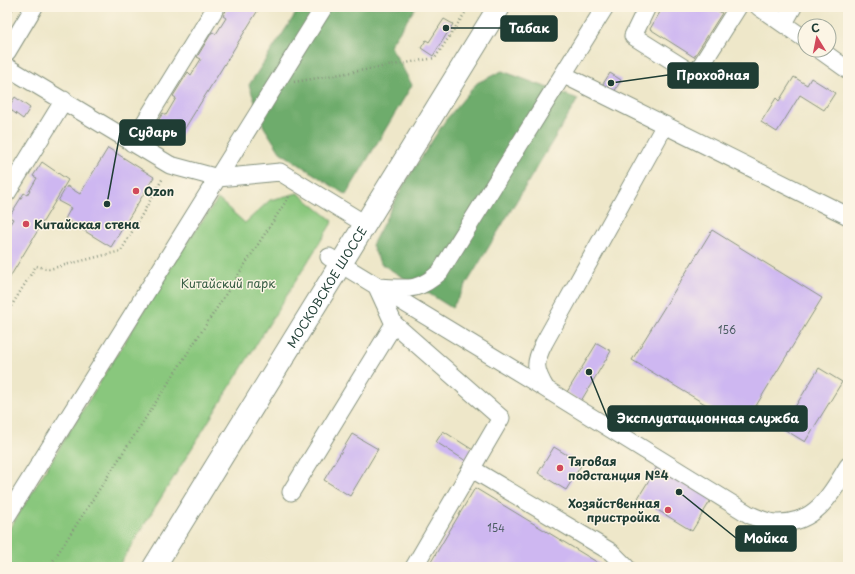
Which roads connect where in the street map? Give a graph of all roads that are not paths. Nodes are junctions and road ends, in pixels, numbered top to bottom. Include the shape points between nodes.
1 (34, 7) edge
2 (216, 7) edge
3 (324, 7) edge
4 (482, 7) edge
5 (499, 7) edge
6 (605, 7) edge
7 (647, 7) edge
8 (738, 7) edge
9 (759, 7) edge
10 (793, 7) edge
11 (784, 23) junction
12 (797, 33) edge
13 (7, 52) edge
14 (831, 58) edge
15 (7, 67) edge
16 (848, 70) edge
17 (564, 75) junction
18 (64, 100) junction
19 (665, 125) junction
20 (132, 143) junction
21 (218, 178) junction
22 (7, 193) edge
23 (848, 216) edge
24 (359, 220) junction
25 (335, 261) junction
26 (377, 287) junction
27 (394, 324) junction
28 (546, 389) junction
29 (848, 466) edge
30 (472, 469) junction
31 (291, 492) dead end
32 (7, 516) edge
33 (138, 567) edge
34 (154, 567) edge
35 (414, 567) edge
36 (626, 567) edge

1 - 13 street
2 - 20 street
3 - 21 street
4 - 24 main road, МОСКОВСКОЕ ШОССЕ
5 - 24 main road, МОСКОВСКОЕ ШОССЕ
6 - 17 street
7 - 8 street via 633,36 695,75
9 - 11 street
10 - 11 street
11 - 12 street
14 - 16 street
15 - 18 street
17 - 19 street
17 - 26 street via 440,272 428,283 413,289
18 - 20 street
18 - 22 street
19 - 23 street
19 - 28 street via 536,359 537,374
20 - 21 street via 170,165
21 - 24 street via 280,172
21 - 32 street
24 - 25 main road, МОСКОВСКОЕ ШОССЕ
25 - 26 street
25 - 33 main road, МОСКОВСКОЕ ШОССЕ
25 - 34 main road, МОСКОВСКОЕ ШОССЕ
26 - 27 street
26 - 28 street
27 - 30 street via 501,418
27 - 31 street
28 - 29 street via 750,515 776,523 793,522 812,514 829,498
30 - 35 street
30 - 36 street via 611,552

